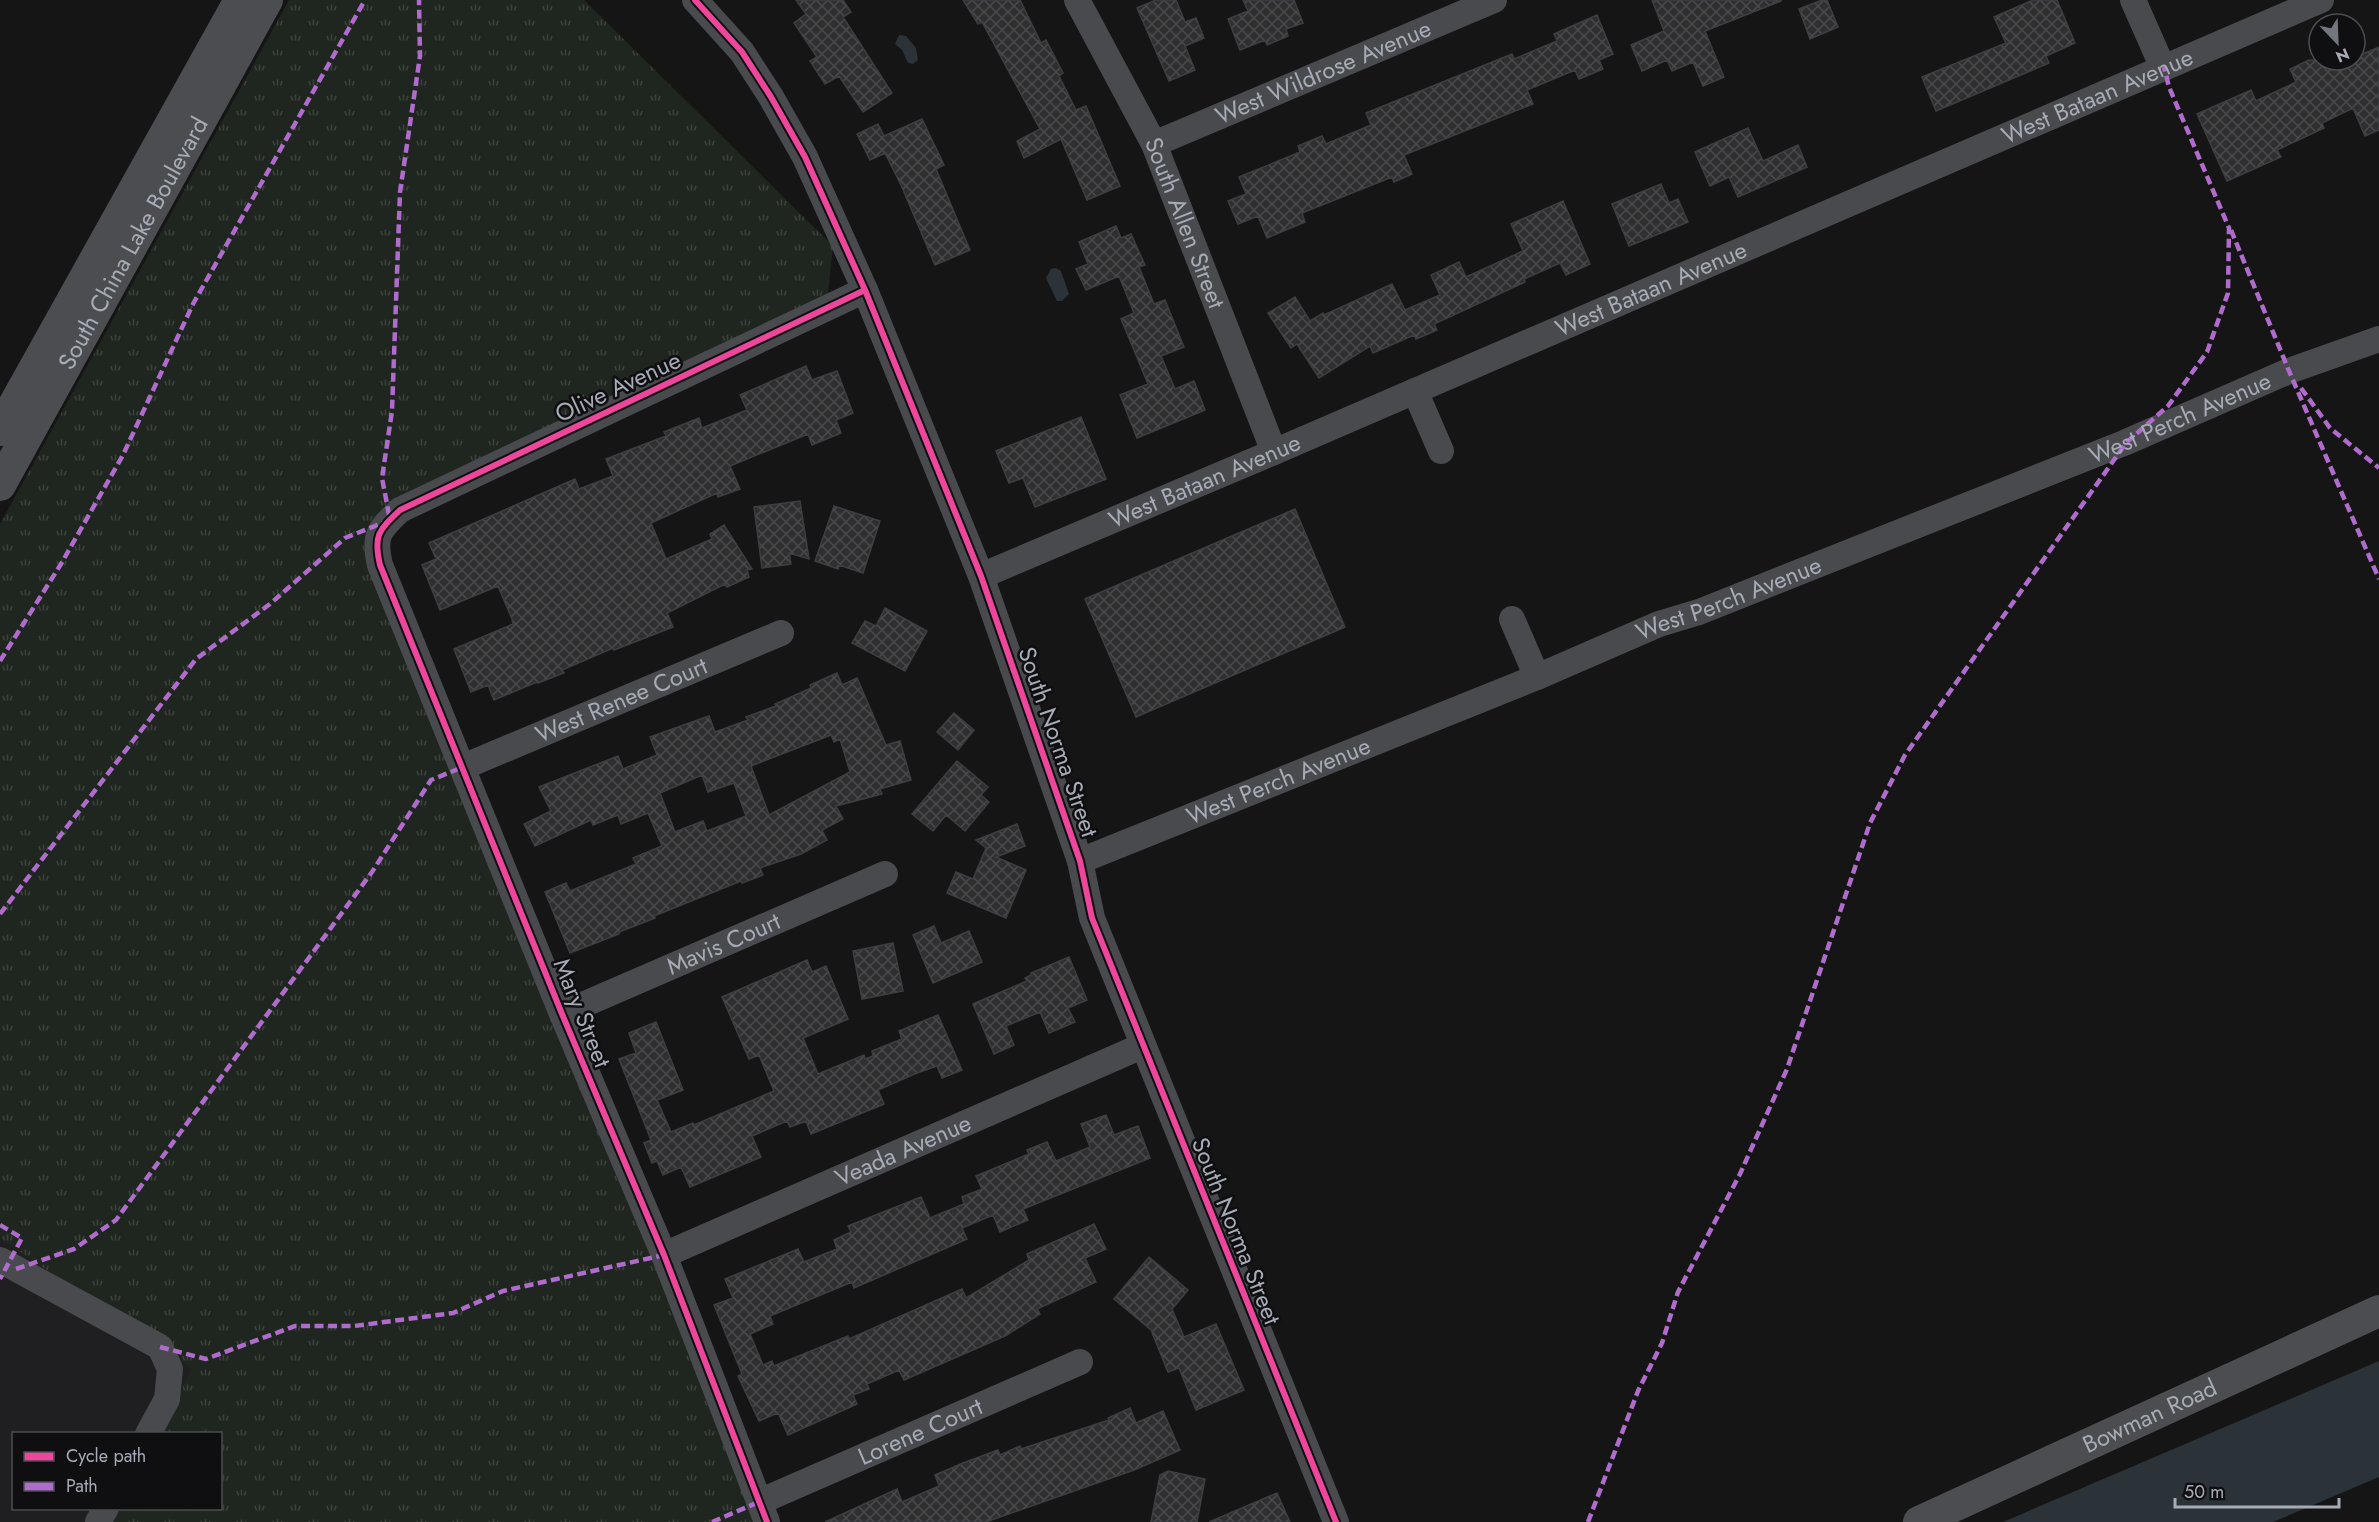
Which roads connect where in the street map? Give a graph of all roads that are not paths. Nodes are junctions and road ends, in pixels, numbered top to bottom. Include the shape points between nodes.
1 (240, 0) edge
2 (267, 0) edge
3 (695, 0) edge
4 (1077, 0) edge
5 (1494, 0) edge
6 (2133, 0) edge
7 (2321, 0) edge
8 (2163, 68) junction
9 (1154, 144) junction
10 (865, 290) junction
11 (2379, 339) edge
12 (1415, 391) junction
13 (0, 430) edge
14 (1441, 451) dead end
15 (1274, 452) junction
16 (0, 485) edge
17 (390, 520) joint
18 (981, 576) junction
19 (1512, 619) dead end
20 (781, 633) dead end
21 (1537, 677) junction
22 (463, 767) junction
23 (1080, 861) junction
24 (885, 874) dead end
25 (562, 1014) junction
26 (1142, 1046) junction
27 (664, 1256) junction
28 (0, 1260) edge
29 (2379, 1311) edge
30 (1080, 1362) dead end
31 (149, 1432) edge
32 (763, 1512) edge
33 (1336, 1522) edge
34 (1919, 1522) edge

1 - 13 main road, South China Lake Boulevard
2 - 16 main road, South China Lake Boulevard
3 - 10 street, South Norma Street via 742,52 771,97 805,158
4 - 9 street, South Allen Street
5 - 9 street, West Wildrose Avenue
6 - 8 street
7 - 8 street, West Bataan Avenue
8 - 12 street, West Bataan Avenue
9 - 15 street, South Allen Street
10 - 17 street, Olive Avenue via 400,510
10 - 18 street, South Norma Street
11 - 21 street, West Perch Avenue via 2289,371 2124,443 1699,612 1659,624
12 - 14 street
12 - 15 street, West Bataan Avenue
15 - 18 street, West Bataan Avenue
17 - 22 street, Mary Street via 379,529 376,549 380,566
18 - 23 street, South Norma Street
19 - 21 street
20 - 22 street, West Renee Court
21 - 23 street, West Perch Avenue
22 - 25 street, Mary Street
23 - 26 street, South Norma Street via 1092,918
24 - 25 street, Mavis Court
25 - 27 street, Mary Street
26 - 27 street, Veada Avenue
26 - 33 street, South Norma Street
27 - 32 street, Mary Street
28 - 31 street via 160,1347 170,1370 167,1399
29 - 34 main road, Bowman Road
30 - 32 street, Lorene Court

